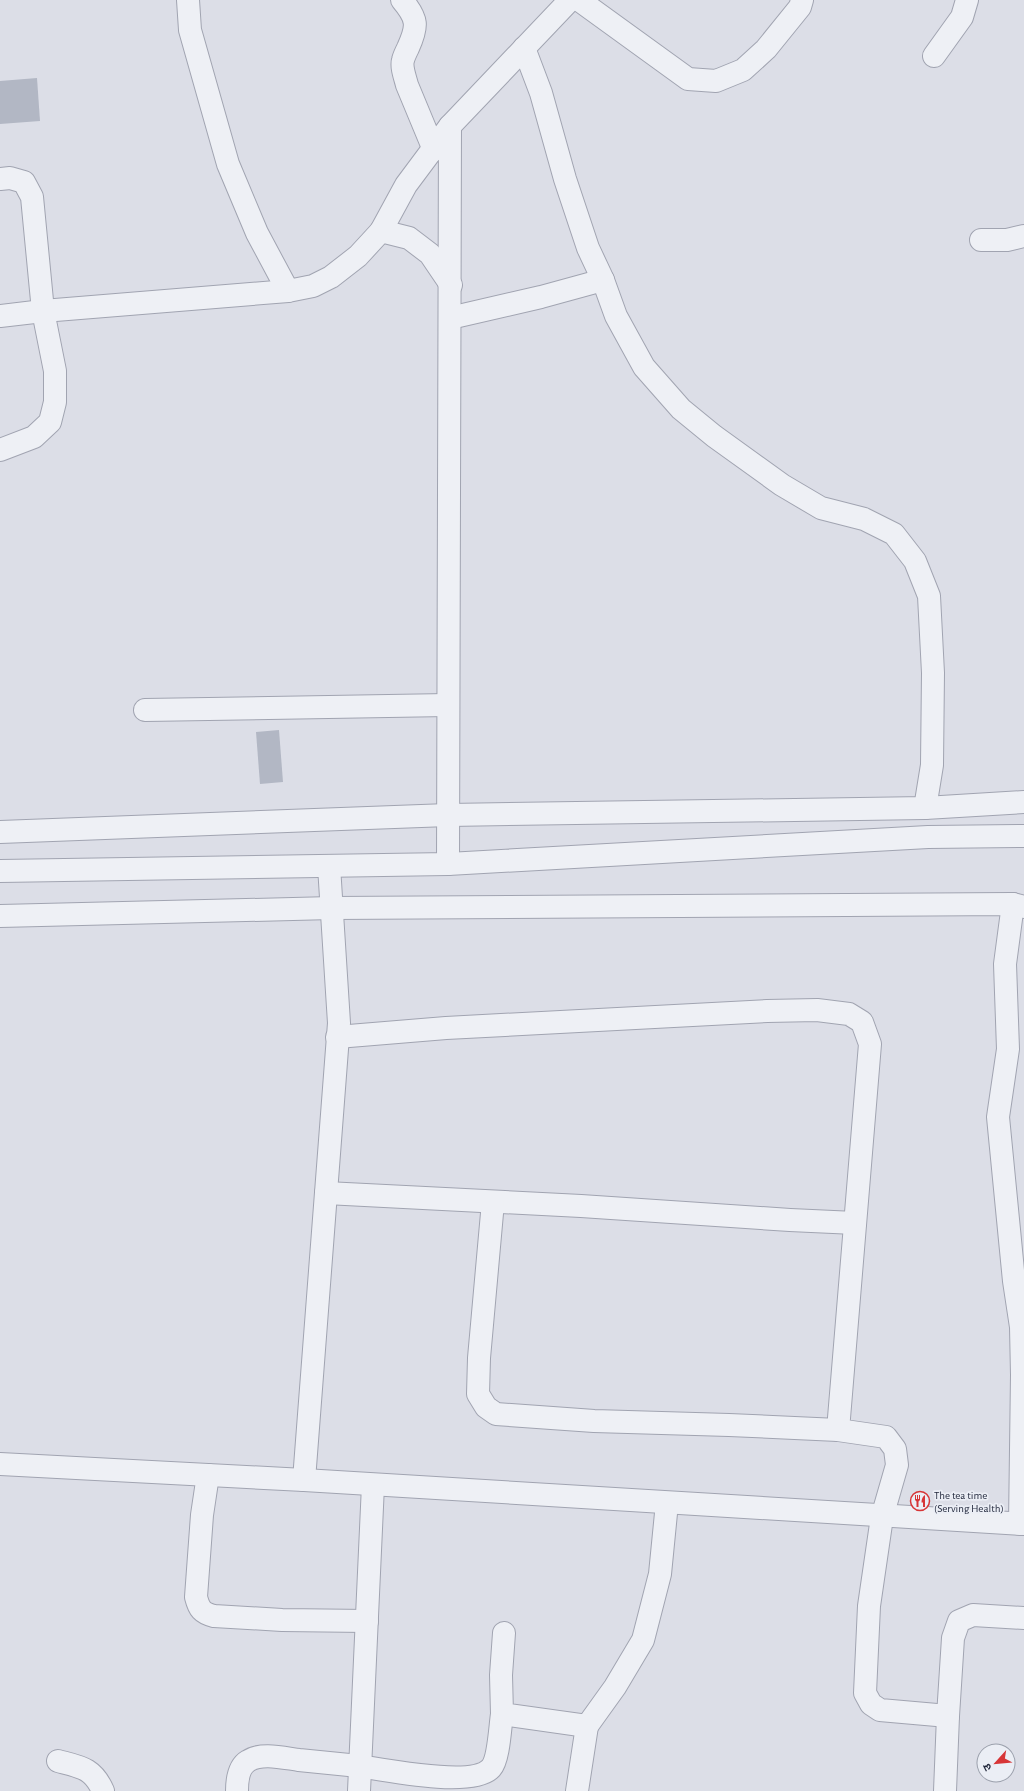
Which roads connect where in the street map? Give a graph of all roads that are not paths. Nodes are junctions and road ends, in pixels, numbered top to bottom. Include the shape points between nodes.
1 (188, 0) edge
2 (402, 0) edge
3 (570, 0) edge
4 (580, 0) edge
5 (802, 0) edge
6 (967, 0) edge
7 (524, 48) junction
8 (934, 56) dead end
9 (450, 126) junction
10 (434, 150) junction
11 (0, 179) edge
12 (381, 231) junction
13 (1024, 236) edge
14 (980, 240) dead end
15 (603, 280) junction
16 (451, 285) junction
17 (288, 291) junction
18 (43, 311) junction
19 (0, 316) edge
20 (450, 318) junction
21 (0, 450) edge
22 (448, 705) junction
23 (145, 710) dead end
24 (1024, 802) edge
25 (925, 808) junction
26 (448, 815) junction
27 (0, 832) edge
28 (1024, 836) edge
29 (448, 864) junction
30 (329, 866) junction
31 (0, 871) edge
32 (1018, 905) edge
33 (332, 908) junction
34 (0, 916) edge
35 (338, 1037) junction
36 (326, 1193) junction
37 (492, 1202) junction
38 (1017, 1215) edge
39 (855, 1223) junction
40 (838, 1430) junction
41 (0, 1464) edge
42 (208, 1475) junction
43 (304, 1480) junction
44 (373, 1485) junction
45 (667, 1503) junction
46 (882, 1517) junction
47 (1022, 1524) edge
48 (1024, 1618) edge
49 (367, 1621) junction
50 (504, 1632) dead end
51 (502, 1714) junction
52 (948, 1716) junction
53 (587, 1726) junction
54 (58, 1761) dead end
55 (360, 1766) junction
56 (103, 1791) edge
57 (237, 1791) edge
58 (360, 1791) edge
59 (577, 1791) edge
60 (945, 1791) edge

1 - 17 street via 190,30 228,164 257,233
2 - 10 street via 416,22 415,33 403,61 404,74
3 - 7 street
4 - 5 street via 688,79 716,81 744,70 766,49 800,7
6 - 8 street via 962,17
7 - 9 street
7 - 15 street via 541,94 588,248
9 - 10 street
9 - 16 street
10 - 12 street via 406,185
11 - 18 street via 10,178 24,182 32,197
12 - 16 street via 409,238 430,254
12 - 17 street via 358,256 331,277 313,286
13 - 14 street via 1007,240
15 - 20 street
15 - 25 street via 616,316 644,367 681,409 782,485 821,508 864,519 894,534 915,561 929,596 933,673 932,765
16 - 20 street
17 - 18 street
18 - 19 street
18 - 21 street via 56,371 55,402 50,422 34,436
20 - 22 street
22 - 23 street
22 - 26 street
24 - 25 street
25 - 26 street
26 - 27 street
26 - 29 street
28 - 29 street via 928,837
29 - 30 street
30 - 31 street
30 - 33 street
32 - 33 street
32 - 38 street via 1004,964 1008,1049 998,1117
33 - 34 street
33 - 35 street
35 - 36 street
35 - 39 street via 618,1018 817,1010 849,1014 862,1022 870,1044
36 - 37 street
36 - 43 street
37 - 39 street
37 - 40 street via 478,1394 486,1407 496,1414 594,1421
38 - 47 street via 1014,1281 1021,1327
39 - 40 street
40 - 46 street via 886,1437 895,1449 897,1465
41 - 42 street
42 - 43 street
42 - 49 street via 202,1515 196,1597 198,1607 204,1613 214,1616 282,1620
43 - 44 street
44 - 45 street
44 - 49 street
45 - 46 street
45 - 53 street via 660,1574 642,1640 615,1688
46 - 47 street
46 - 52 street via 869,1606 865,1693 871,1704 880,1710
48 - 52 street via 973,1615 959,1621 953,1638
49 - 55 street
50 - 51 street
51 - 53 street
51 - 55 street via 494,1761 491,1768 479,1775 419,1775
52 - 60 street
53 - 59 street
54 - 56 street via 87,1769 98,1780
55 - 57 street via 263,1756 247,1761 238,1775
55 - 58 street

